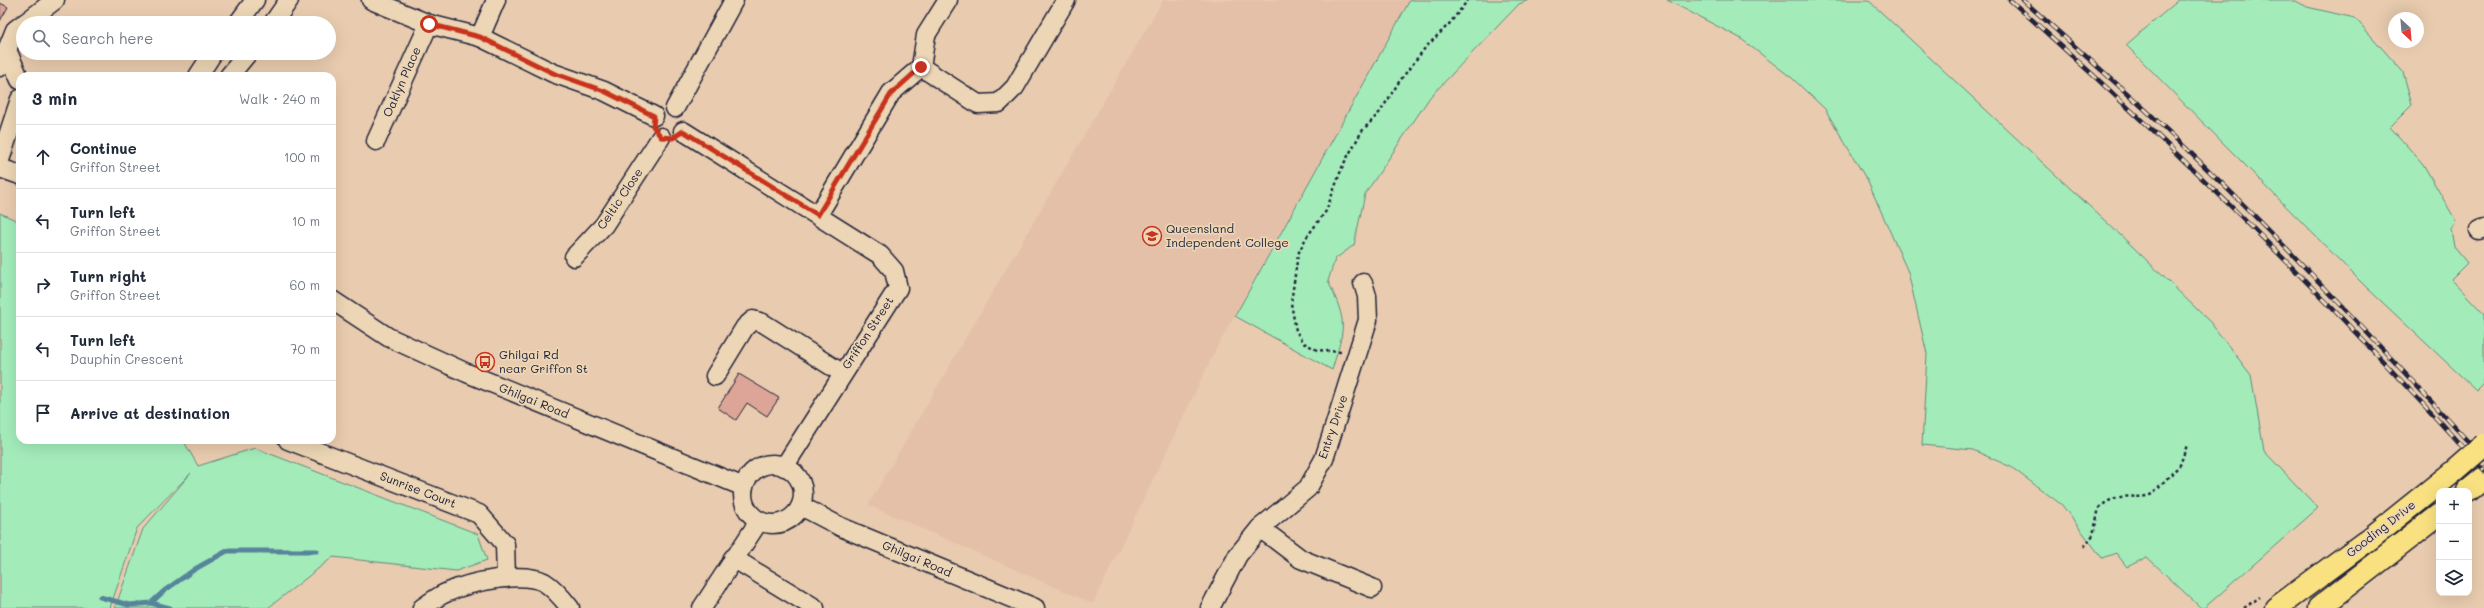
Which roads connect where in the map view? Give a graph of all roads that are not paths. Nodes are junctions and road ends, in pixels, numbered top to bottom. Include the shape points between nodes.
1 (55, 0) edge
2 (255, 0) edge
3 (289, 0) edge
4 (370, 0) edge
5 (496, 0) edge
6 (734, 0) edge
7 (948, 0) edge
8 (1066, 0) edge
9 (34, 16) edge
10 (243, 16) edge
11 (278, 16) edge
12 (429, 24) junction
13 (16, 29) edge
14 (480, 37) junction
15 (4, 60) edge
16 (208, 60) edge
17 (242, 60) edge
18 (921, 67) junction
19 (201, 72) edge
20 (232, 72) edge
21 (16, 75) edge
22 (675, 108) junction
23 (16, 111) edge
24 (654, 116) junction
25 (683, 131) junction
26 (661, 137) junction
27 (376, 141) dead end
28 (0, 160) edge
29 (0, 168) edge
30 (16, 174) edge
31 (818, 215) junction
32 (574, 258) dead end
33 (1363, 283) dead end
34 (336, 303) edge
35 (842, 374) junction
36 (715, 376) dead end
37 (298, 444) edge
38 (2484, 445) edge
39 (784, 466) junction
40 (2484, 478) edge
41 (744, 487) junction
42 (2472, 488) edge
43 (801, 506) junction
44 (2436, 517) edge
45 (759, 521) junction
46 (1260, 528) junction
47 (733, 558) junction
48 (506, 578) junction
49 (1372, 588) dead end
50 (422, 608) edge
51 (570, 608) edge
52 (702, 608) edge
53 (815, 608) edge
54 (1035, 608) edge
55 (1210, 608) edge
56 (2276, 608) edge
57 (2319, 608) edge

1 - 9 street
2 - 10 street
3 - 11 street
4 - 12 street
5 - 14 street
6 - 22 street
7 - 18 street via 926,35
8 - 18 street via 1015,88 999,103 978,104
12 - 14 street
12 - 27 street, Oaklyn Place
13 - 15 street
14 - 24 street via 553,73 604,91
15 - 21 street
16 - 19 street
17 - 20 street
18 - 31 street via 891,94
22 - 24 street via 663,107
22 - 25 street via 684,117
23 - 28 street
24 - 26 street via 653,126
25 - 26 street via 673,138
25 - 31 street, Griffon Street
26 - 32 street, Celtic Close via 604,225
29 - 30 street
31 - 35 street, Griffon Street via 880,255 894,271 898,288
33 - 46 street, Entry Drive via 1367,296 1368,320 1324,459 1308,488
34 - 41 street, Ghilgai Road via 388,337 467,373
35 - 36 street via 763,323 753,320 745,327
35 - 39 street, Griffon Street
37 - 48 street, Sunrise Court via 479,514 505,544
38 - 56 main road, Gooding Drive, bridge via 2372,537
39 - 41 street via 760,468 748,478
39 - 43 street via 801,485
40 - 42 main road
41 - 45 street via 743,499 747,509
43 - 45 street via 794,515 780,523
43 - 54 street, Ghilgai Road via 841,528
44 - 57 main road, Gooding Drive
45 - 47 street
46 - 49 street via 1301,559
46 - 55 street, Entry Drive via 1238,555
47 - 52 street
47 - 53 street
48 - 50 street via 479,581 447,592
48 - 51 street via 543,582

